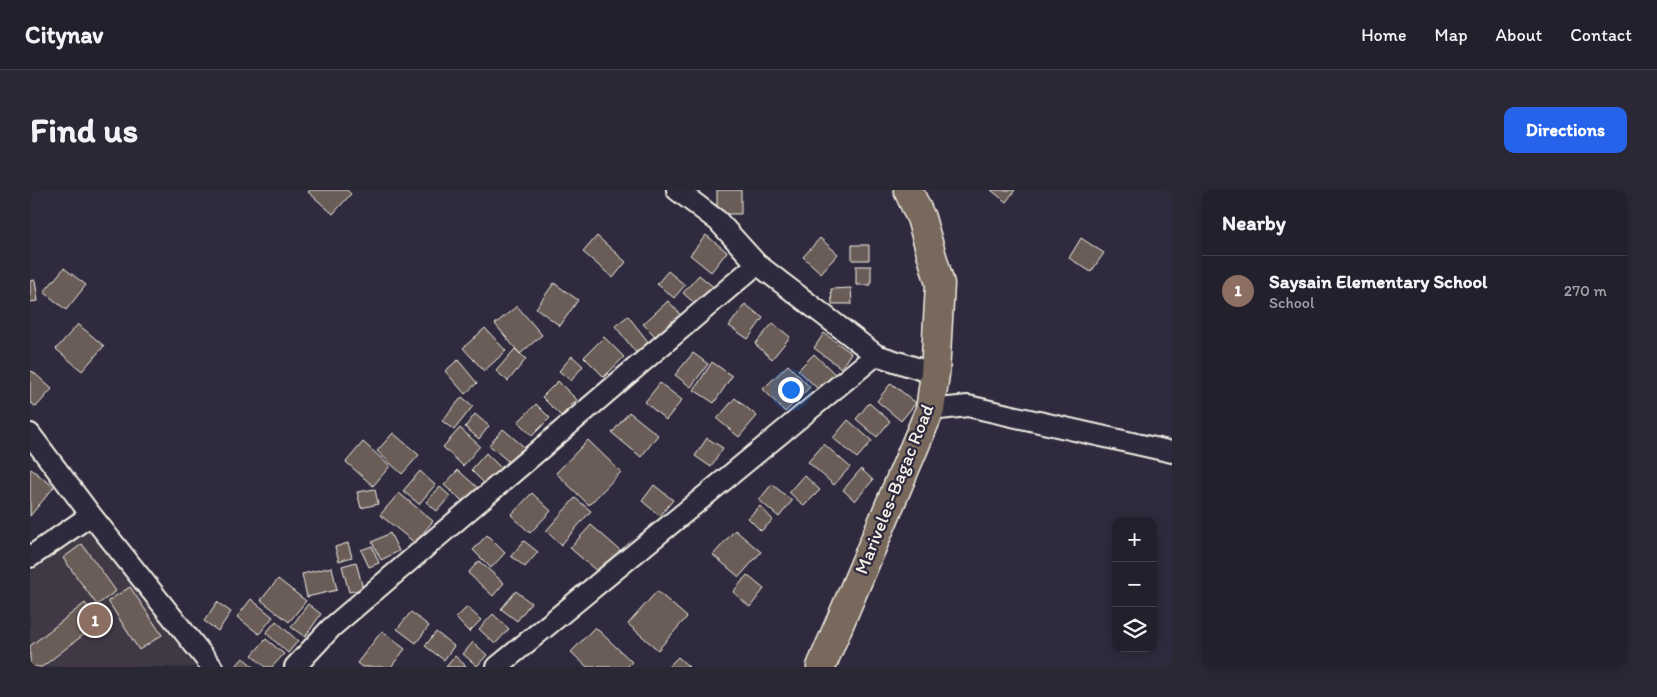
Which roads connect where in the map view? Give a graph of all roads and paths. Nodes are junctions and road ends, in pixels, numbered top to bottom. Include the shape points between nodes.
1 (677, 190) edge
2 (908, 190) edge
3 (757, 264) junction
4 (876, 355) junction
5 (935, 374) junction
6 (930, 410) junction
7 (30, 434) edge
8 (1172, 452) edge
9 (92, 515) junction
10 (30, 557) edge
11 (212, 667) edge
12 (295, 667) edge
13 (497, 667) edge
14 (821, 667) edge

1 - 3 street via 718,222
2 - 5 main road, Mariveles-Bagac Road via 921,218 940,284
3 - 4 street
3 - 12 street via 331,628
4 - 5 street
4 - 13 street
5 - 6 main road, Mariveles-Bagac Road
6 - 8 street via 968,406
6 - 14 main road, Mariveles-Bagac Road
7 - 9 street
9 - 10 street
9 - 11 street

